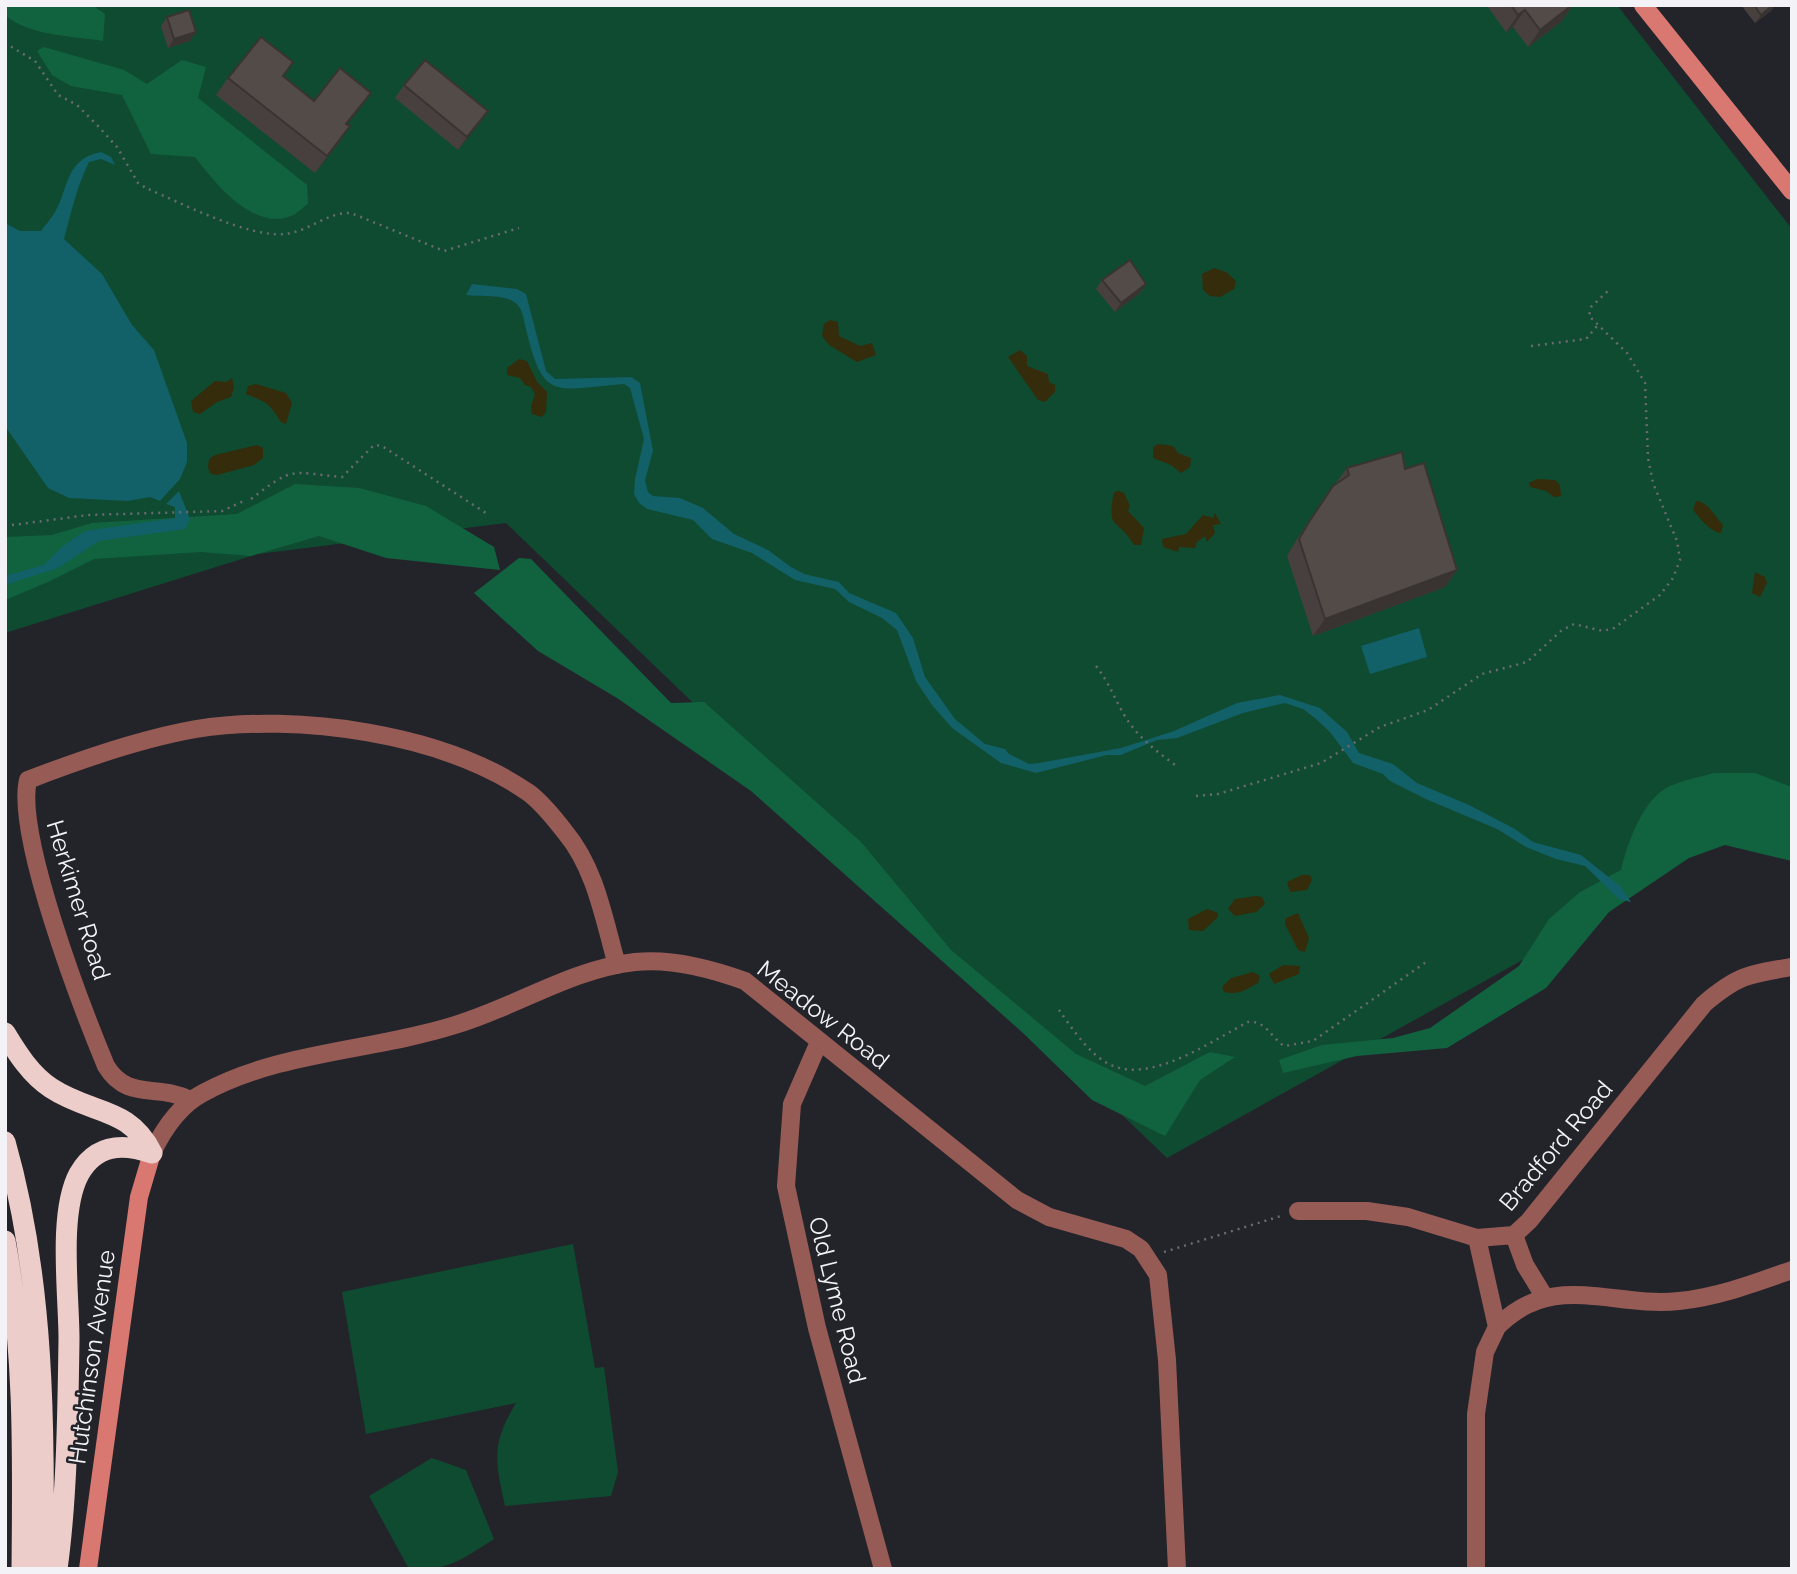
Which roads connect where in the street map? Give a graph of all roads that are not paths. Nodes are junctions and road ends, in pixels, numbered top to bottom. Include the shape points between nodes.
1 (1643, 5) edge
2 (1792, 191) edge
3 (617, 965) junction
4 (1792, 967) edge
5 (5, 1033) edge
6 (819, 1042) junction
7 (190, 1100) junction
8 (5, 1142) edge
9 (152, 1153) junction
10 (1298, 1211) road end
11 (1514, 1235) junction
12 (1477, 1238) junction
13 (5, 1241) edge
14 (1792, 1270) edge
15 (1544, 1296) junction
16 (1497, 1327) junction
17 (22, 1569) edge
18 (43, 1569) edge
19 (57, 1569) edge
20 (88, 1569) edge
21 (883, 1569) edge
22 (1177, 1569) edge
23 (1476, 1569) edge

1 - 2 street
3 - 6 street, Meadow Road via 639,961 678,964 745,981
3 - 7 street, Meadow Road via 552,984 454,1026 258,1071
3 - 7 street, Herkimer Road via 584,860 531,795 453,757 383,734 246,724 198,729 163,735 28,780 27,817 41,882 106,1066 129,1087
4 - 11 street, Bradford Road via 1733,980 1704,1004
5 - 9 highway via 47,1086 77,1103 130,1122 144,1135
6 - 21 street, Old Lyme Road via 792,1104 786,1186 817,1328
6 - 22 street, Meadow Road via 1017,1200 1049,1217 1126,1239 1141,1249 1158,1275
7 - 9 street, Meadow Road
8 - 18 highway via 22,1214 40,1334
9 - 19 highway via 122,1146 103,1149 79,1175 69,1203 69,1364
9 - 20 street, Hutchinson Avenue via 139,1197
10 - 12 street via 1408,1217
11 - 12 street, Bradford Road
11 - 15 street
12 - 16 street
13 - 17 highway via 23,1398
14 - 15 street via 1737,1290 1681,1301
15 - 16 street via 1511,1313
16 - 23 street via 1485,1352 1476,1414

